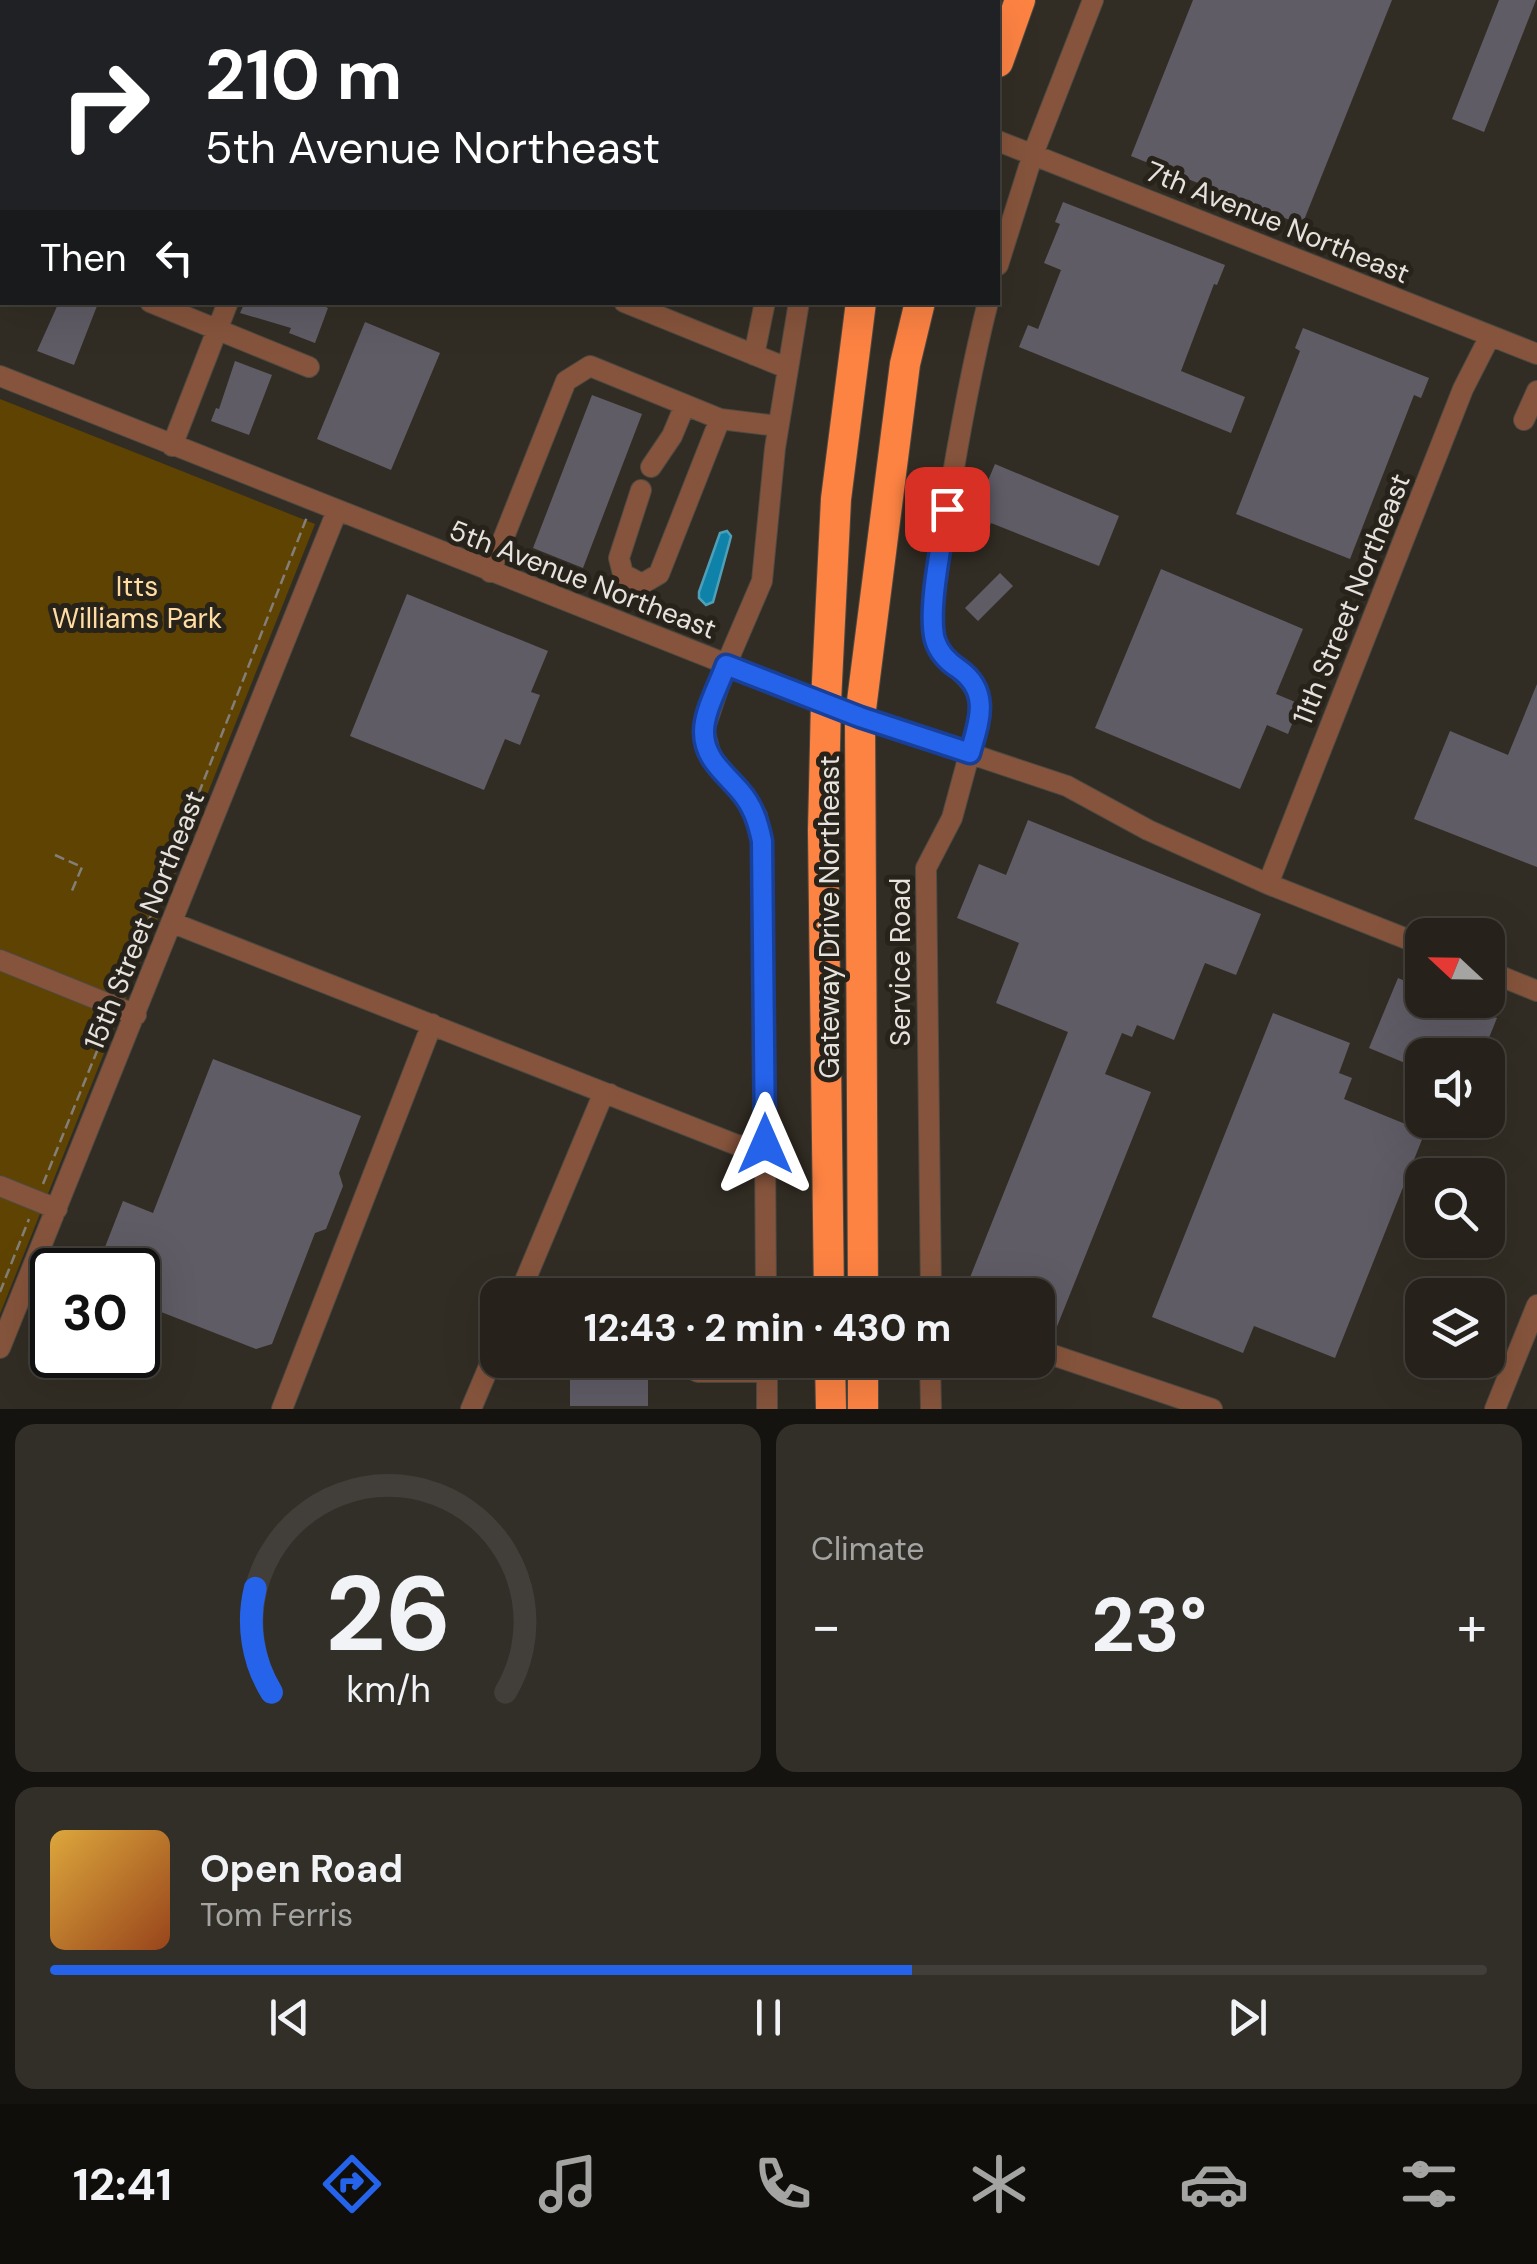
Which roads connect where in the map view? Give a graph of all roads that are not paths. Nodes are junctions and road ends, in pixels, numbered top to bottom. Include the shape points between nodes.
1 (1020, 0) edge
2 (1093, 0) edge
3 (1000, 56) edge
4 (1000, 143) edge
5 (1033, 154) junction
6 (1000, 259) edge
7 (157, 305) edge
8 (227, 305) edge
9 (631, 305) edge
10 (764, 305) edge
11 (861, 305) edge
12 (919, 305) edge
13 (987, 305) edge
14 (798, 310) edge
15 (218, 330) junction
16 (1490, 336) junction
17 (1537, 354) edge
18 (754, 355) junction
19 (308, 367) dead end
20 (787, 368) junction
21 (0, 376) edge
22 (1537, 390) edge
23 (685, 405) junction
24 (720, 419) junction
25 (1524, 420) dead end
26 (778, 426) junction
27 (172, 446) junction
28 (651, 467) dead end
29 (641, 490) dead end
30 (337, 512) junction
31 (490, 572) junction
32 (726, 665) junction
33 (826, 702) junction
34 (860, 717) junction
35 (970, 753) junction
36 (1268, 884) junction
37 (173, 922) junction
38 (1405, 938) edge
39 (0, 960) edge
40 (1505, 978) edge
41 (1537, 991) edge
42 (136, 1015) junction
43 (432, 1024) junction
44 (610, 1094) junction
45 (765, 1144) junction
46 (0, 1186) edge
47 (47, 1204) junction
48 (526, 1278) edge
49 (766, 1278) edge
50 (830, 1278) edge
51 (863, 1278) edge
52 (930, 1278) edge
53 (1537, 1305) edge
54 (0, 1348) edge
55 (1055, 1356) edge
56 (484, 1378) edge
57 (767, 1378) edge
58 (830, 1378) edge
59 (863, 1378) edge
60 (930, 1378) edge
61 (282, 1409) edge
62 (471, 1409) edge
63 (767, 1409) edge
64 (831, 1409) edge
65 (864, 1409) edge
66 (931, 1409) edge
67 (1212, 1409) edge
68 (1495, 1409) edge

1 - 3 highway
2 - 5 street
4 - 5 street, 7th Avenue Northeast
5 - 6 street
5 - 16 street, 7th Avenue Northeast
7 - 15 street
8 - 15 street
9 - 18 street
10 - 18 street
11 - 33 highway, Gateway Drive Northeast via 836,499
12 - 34 highway, Gateway Drive Northeast via 905,364
13 - 35 street, Service Road via 959,430 934,617 939,650 979,693
14 - 20 street
15 - 19 street
15 - 27 street
16 - 17 street, 7th Avenue Northeast
16 - 36 street, 11th Street Northeast via 1463,389
18 - 20 street
20 - 26 street
21 - 27 street, 5th Avenue Northeast
22 - 25 street
23 - 24 street
23 - 28 street
23 - 31 street via 590,366 566,381
24 - 26 street
24 - 29 street via 659,574 642,584 623,574 619,558
26 - 32 street via 762,581
27 - 30 street, 5th Avenue Northeast
30 - 31 street, 5th Avenue Northeast
30 - 37 street, 15th Street Northeast
31 - 32 street, 5th Avenue Northeast
32 - 33 street, 5th Avenue Northeast
32 - 45 street via 704,730 712,760 742,793 762,841
33 - 34 street, 5th Avenue Northeast
33 - 50 highway, Gateway Drive Northeast
34 - 35 street, 5th Avenue Northeast
34 - 51 highway, Gateway Drive Northeast
35 - 36 street, 5th Avenue Northeast via 1067,786
35 - 52 street, Service Road via 952,818 926,868
36 - 38 street, 5th Avenue Northeast
37 - 42 street, 15th Street Northeast
37 - 43 street
39 - 42 street
40 - 41 street
42 - 47 street, 15th Street Northeast
43 - 44 street
43 - 61 street
44 - 45 street via 737,1145
44 - 48 street via 602,1096
45 - 49 street
46 - 47 street
47 - 54 street, 15th Street Northeast
53 - 68 street
55 - 67 street
56 - 62 street
57 - 63 street
58 - 64 highway
59 - 65 highway
60 - 66 street

